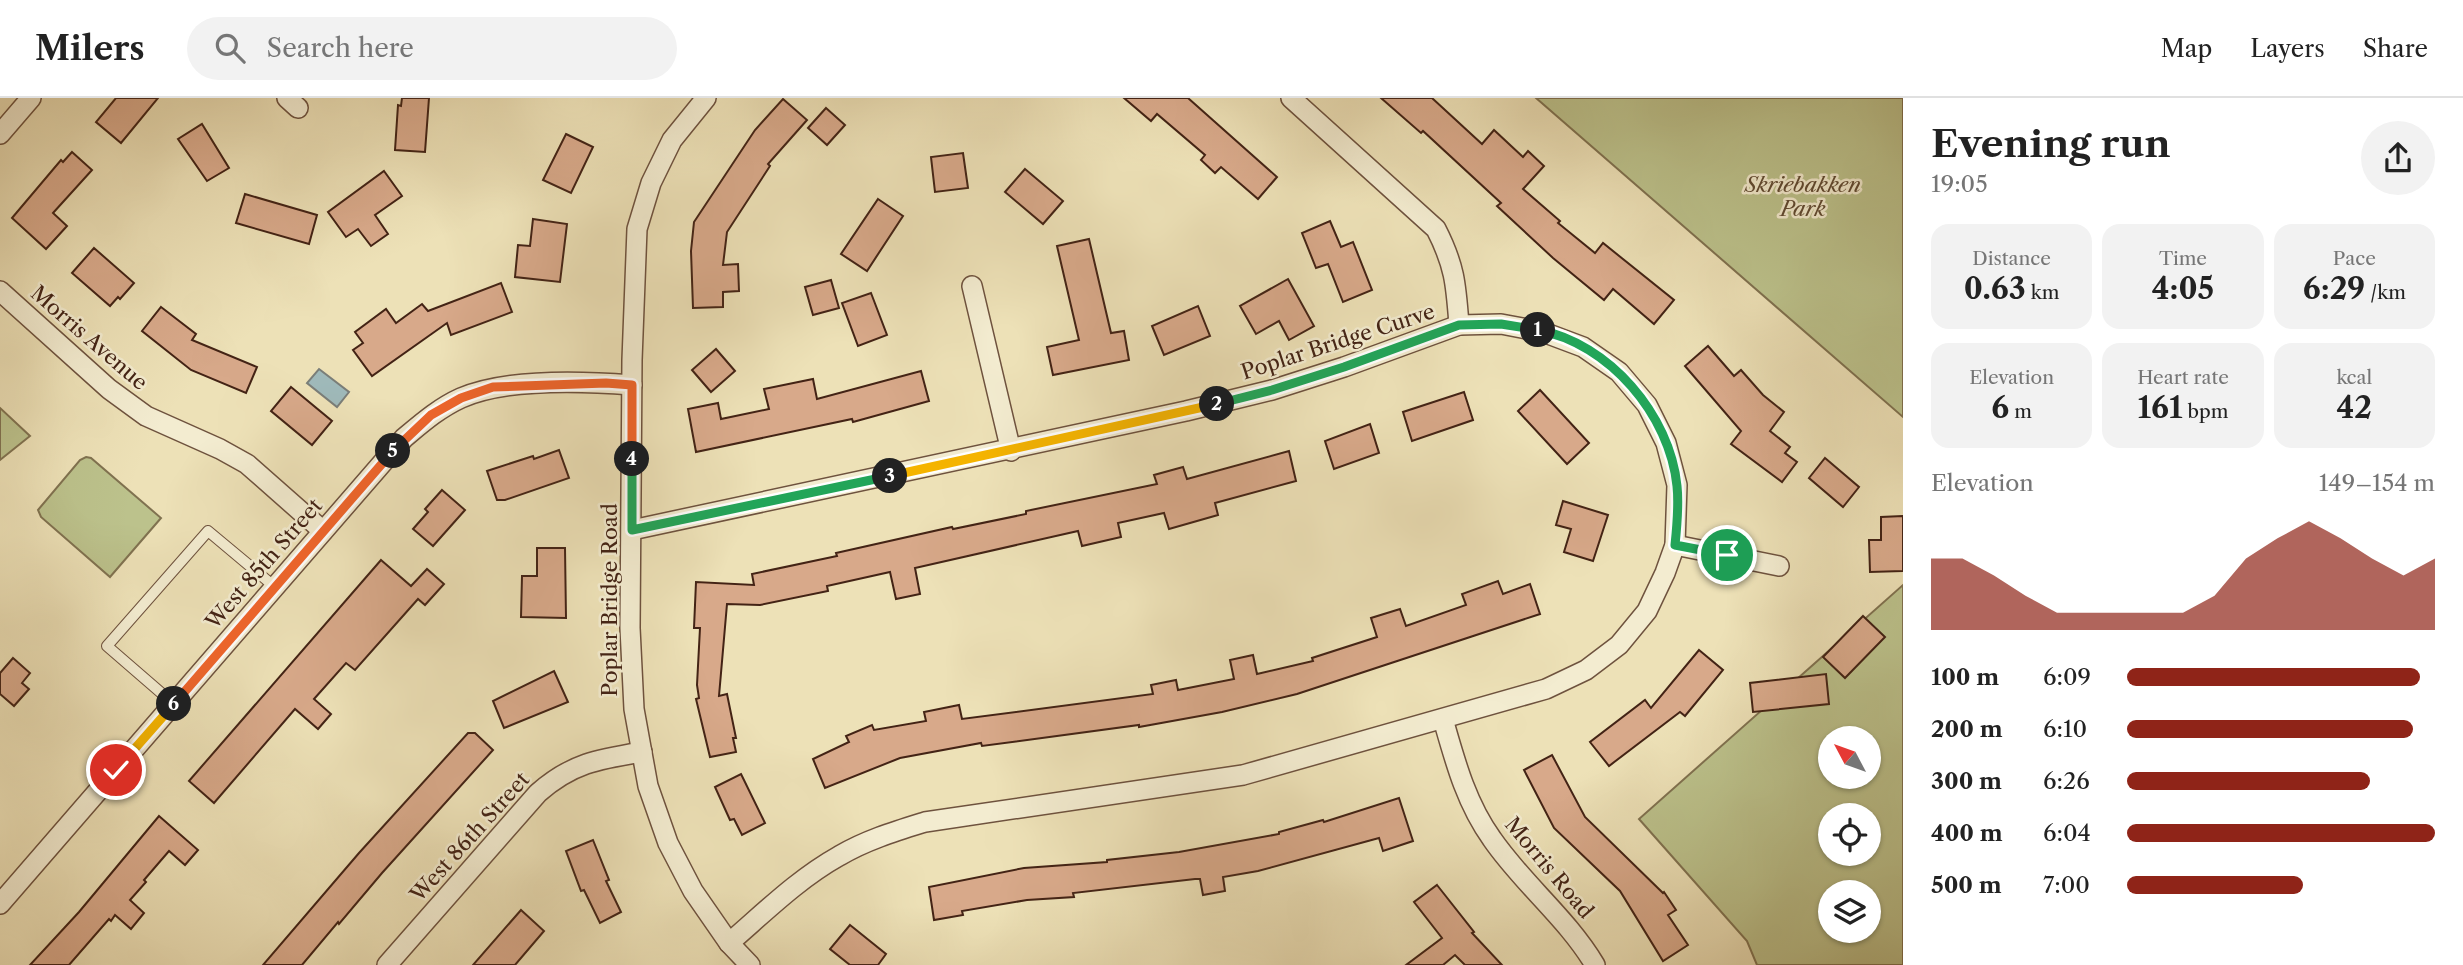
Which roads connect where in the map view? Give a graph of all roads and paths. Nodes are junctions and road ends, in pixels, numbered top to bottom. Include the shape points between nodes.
1 (31, 98) edge
2 (706, 98) edge
3 (1292, 98) edge
4 (0, 134) edge
5 (972, 286) dead end
6 (0, 291) edge
7 (1459, 325) junction
8 (632, 385) junction
9 (1011, 451) junction
10 (632, 530) junction
11 (323, 531) junction
12 (1675, 545) junction
13 (1779, 566) dead end
14 (275, 587) junction
15 (174, 704) junction
16 (1443, 719) junction
17 (642, 752) junction
18 (0, 904) edge
19 (729, 943) junction
20 (387, 965) edge
21 (750, 965) edge
22 (1595, 965) edge

1 - 4 street
2 - 8 street, Poplar Bridge Road via 672,140 651,183 637,229
3 - 7 street via 1436,229 1455,278
5 - 9 street
6 - 11 street, Morris Avenue via 109,389 146,416 247,464
7 - 9 street, Poplar Bridge Curve via 1272,390
7 - 12 street, Poplar Bridge Curve via 1501,324 1543,331 1583,347 1619,372 1647,405 1666,443 1677,485
8 - 10 street, Poplar Bridge Road
8 - 11 street, West 85th Street via 493,387 461,398 404,438
9 - 10 street, Poplar Bridge Curve
10 - 17 street, Poplar Bridge Road via 630,628 634,709
11 - 14 street, West 85th Street
12 - 13 street
12 - 16 street, Poplar Bridge Curve via 1647,611 1619,645 1586,670 1546,689
14 - 15 street, West 85th Street
14 - 15 lane via 208,531 107,646
15 - 18 street, West 85th Street
16 - 19 street, Poplar Bridge Curve via 1243,775 925,822 840,855 798,883
16 - 22 street, Morris Road via 1461,780 1486,829 1580,940
17 - 19 street, Poplar Bridge Road via 648,786 668,843 693,891
17 - 20 street, West 86th Street via 577,765 557,777
19 - 21 street, Poplar Bridge Road

